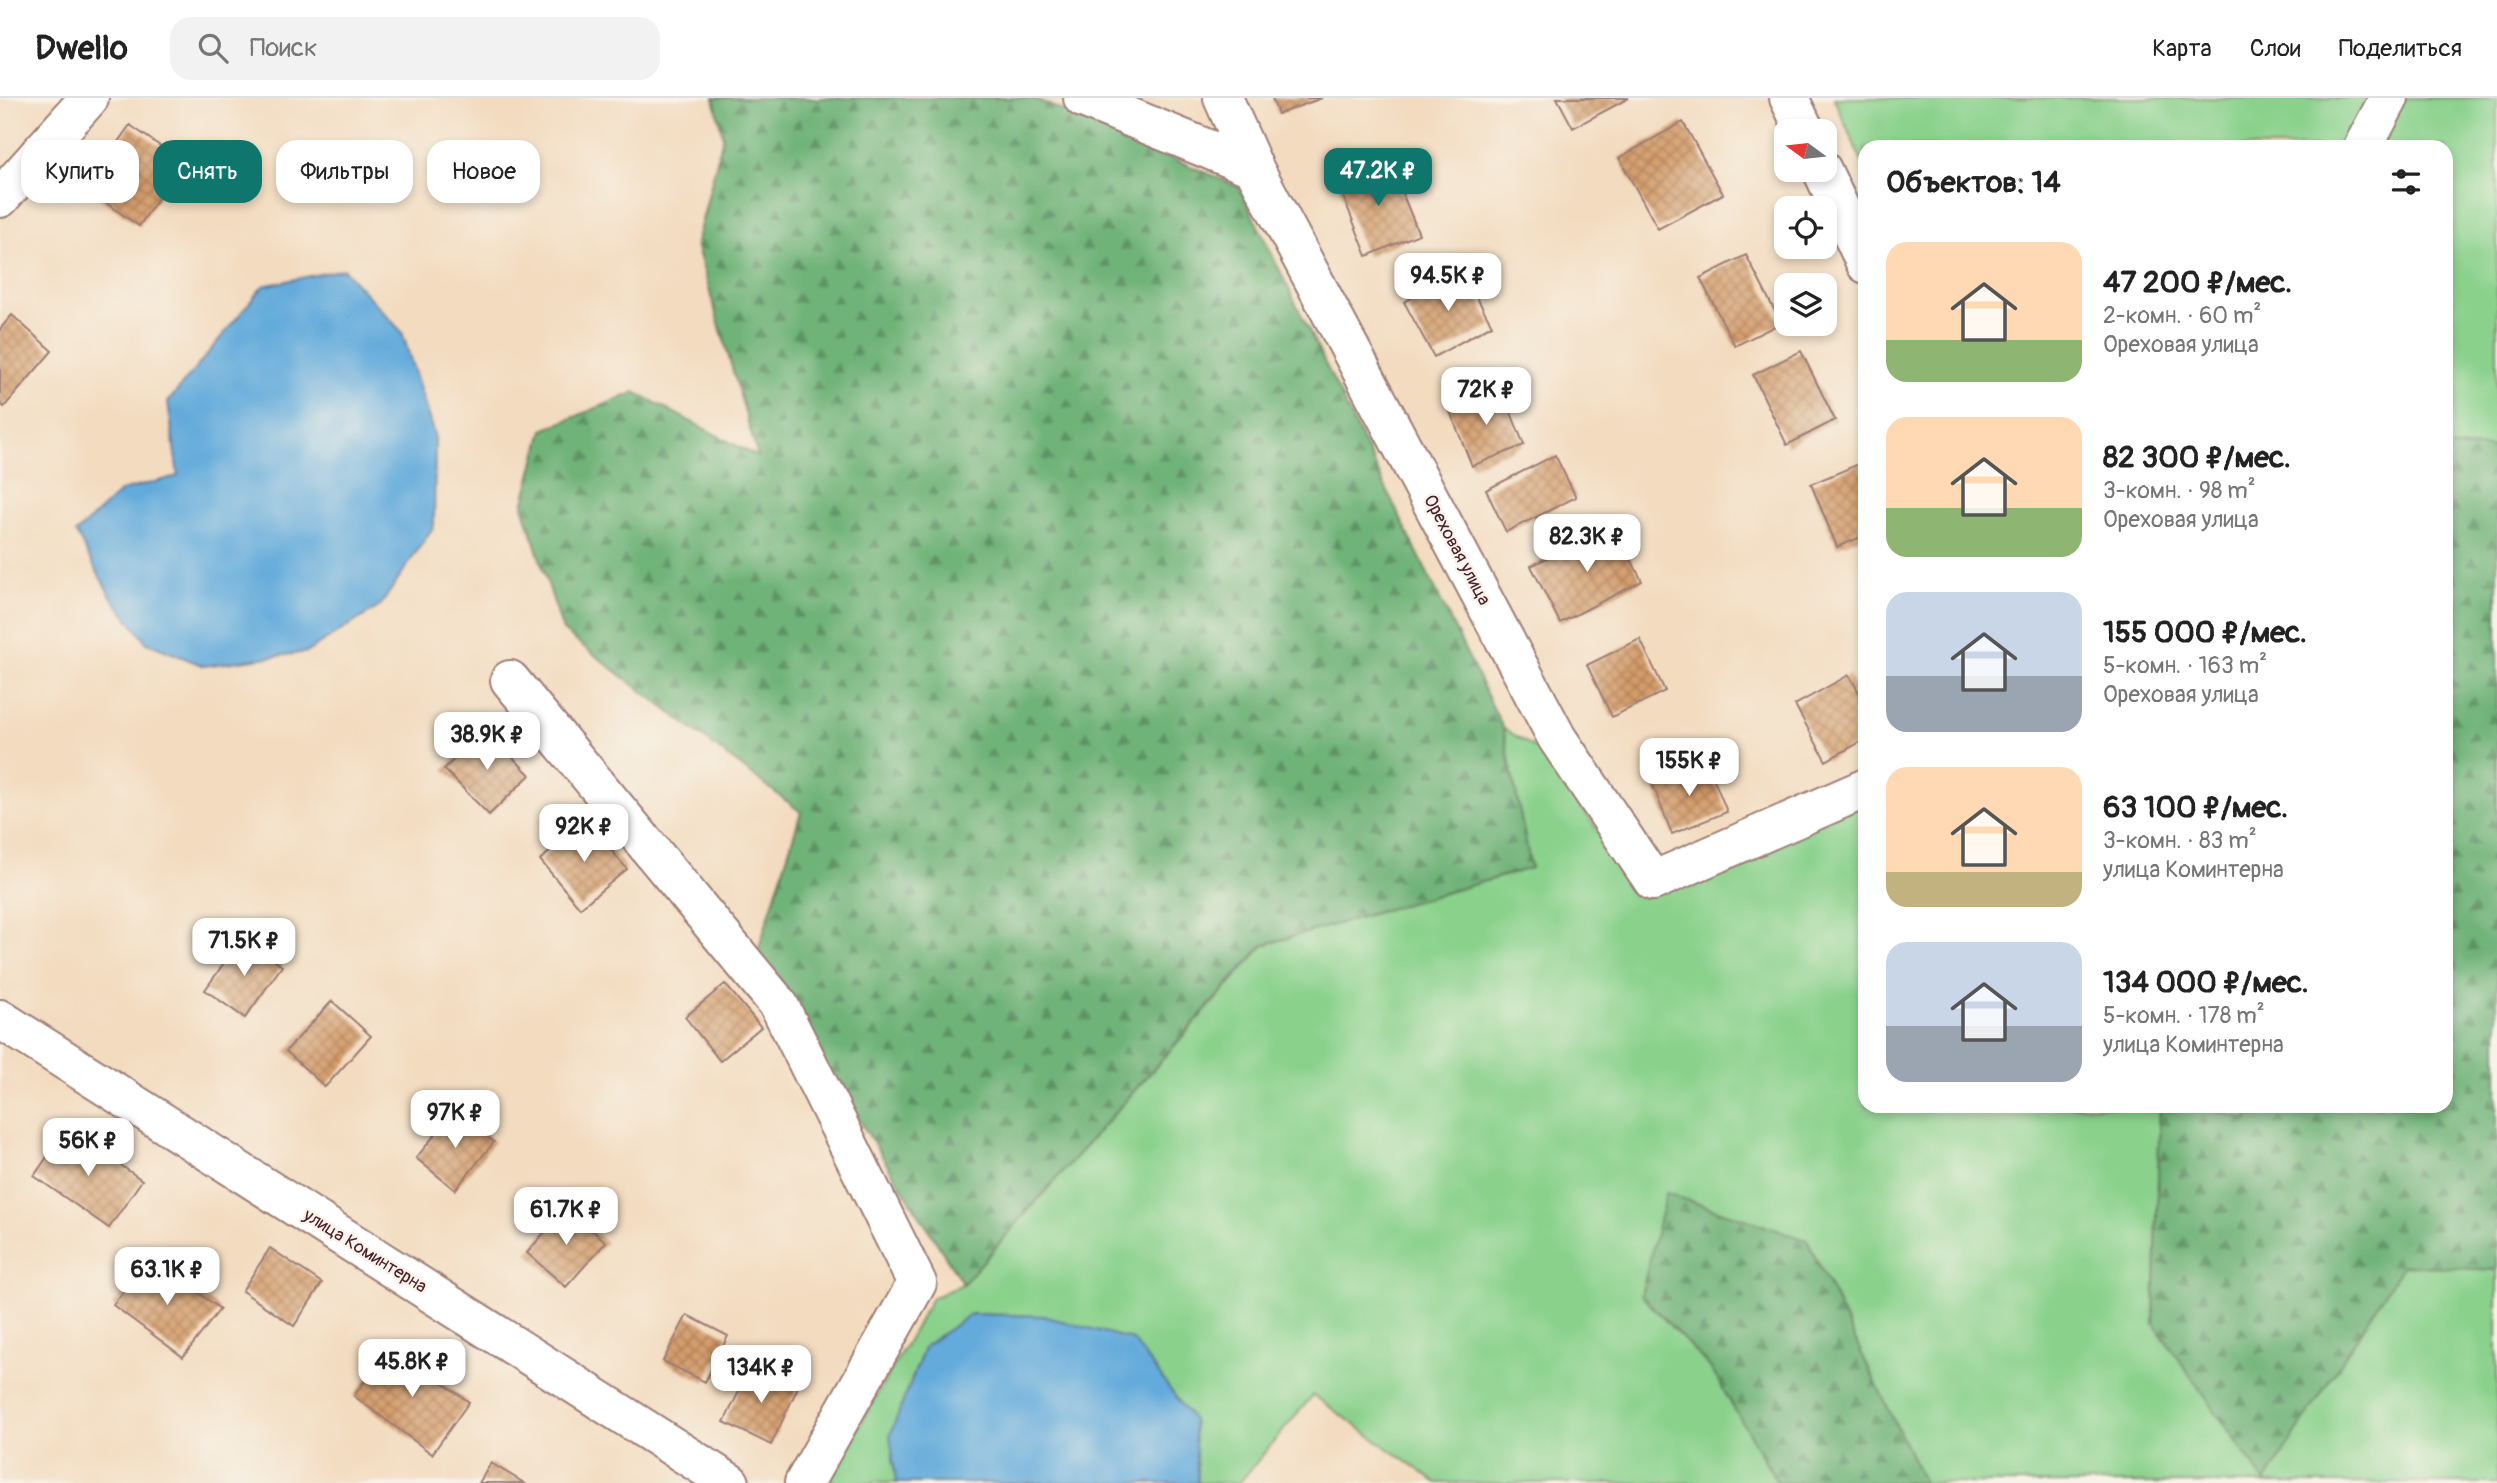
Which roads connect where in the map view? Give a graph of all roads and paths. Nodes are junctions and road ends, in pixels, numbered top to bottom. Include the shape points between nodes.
1 (89, 98) edge
2 (1083, 98) edge
3 (1223, 98) edge
4 (1789, 98) edge
5 (2389, 98) edge
6 (1799, 119) edge
7 (2367, 140) edge
8 (1254, 168) junction
9 (1828, 182) edge
10 (0, 198) edge
11 (1858, 247) edge
12 (510, 680) dead end
13 (1858, 791) edge
14 (0, 1019) edge
15 (730, 1483) edge
16 (804, 1483) edge

1 - 10 street
2 - 8 street
3 - 8 street
4 - 6 street
5 - 7 street
8 - 13 street, Ореховая улица via 1557,738 1653,881
9 - 11 street
12 - 16 street via 779,1005 917,1283
14 - 15 street, улица Коминтерна

